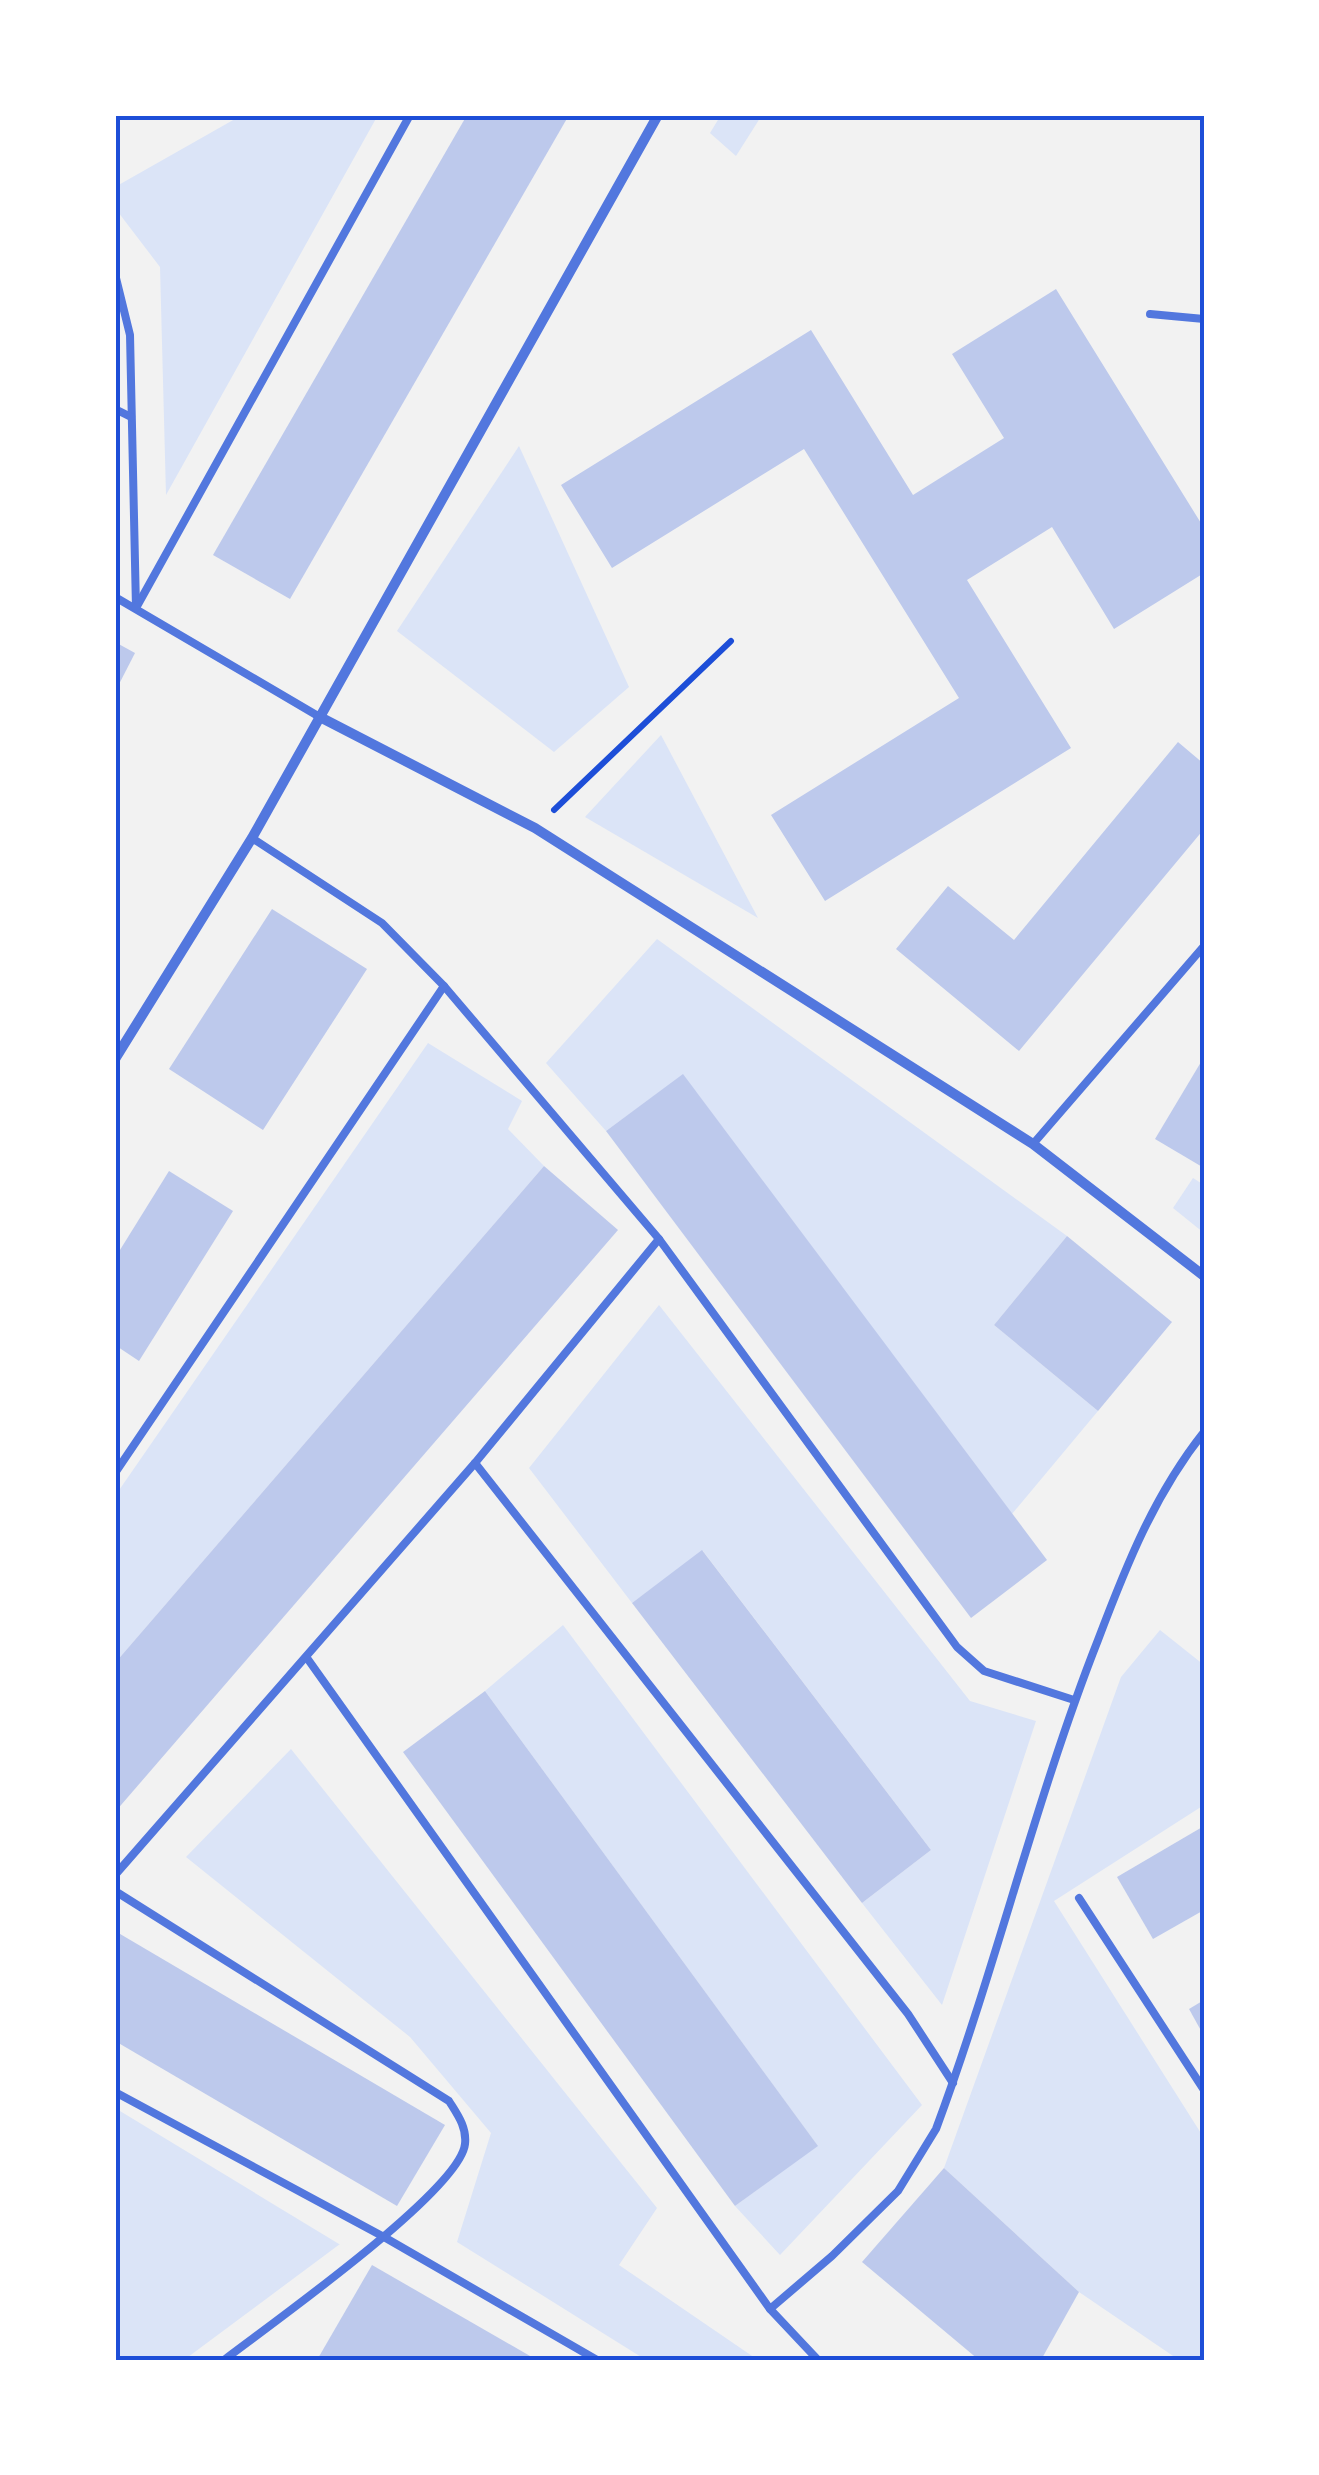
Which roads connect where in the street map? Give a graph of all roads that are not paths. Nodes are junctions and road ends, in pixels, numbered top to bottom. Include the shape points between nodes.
1 (410, 115) edge
2 (658, 115) edge
3 (115, 274) edge
4 (1150, 314) dead end
5 (1204, 319) edge
6 (115, 408) edge
7 (132, 417) junction
8 (115, 597) edge
9 (136, 608) junction
10 (318, 716) junction
11 (252, 838) junction
12 (1204, 946) edge
13 (444, 986) junction
14 (115, 1059) edge
15 (1033, 1144) junction
16 (659, 1239) junction
17 (1204, 1276) edge
18 (1204, 1432) edge
19 (475, 1463) junction
20 (115, 1474) edge
21 (307, 1658) junction
22 (1074, 1700) junction
23 (115, 1875) edge
24 (115, 1891) edge
25 (1078, 1898) dead end
26 (954, 2084) junction
27 (1204, 2090) edge
28 (115, 2092) edge
29 (384, 2237) junction
30 (770, 2309) junction
31 (224, 2360) edge
32 (597, 2360) edge
33 (818, 2360) edge

1 - 9 lane
2 - 10 street
3 - 7 lane via 130,335
4 - 5 lane
6 - 7 lane
7 - 9 lane
8 - 9 lane
9 - 10 lane
10 - 11 street
10 - 15 street via 534,828
11 - 13 lane via 382,923
11 - 14 street
12 - 15 lane
13 - 16 lane
13 - 20 lane
15 - 17 street
16 - 19 lane
16 - 22 lane via 957,1647 984,1671
18 - 22 lane via 1172,1472 1133,1550
19 - 21 lane
19 - 26 lane via 908,2014
21 - 23 lane
21 - 30 lane
22 - 26 lane
24 - 29 lane via 449,2101 462,2121 465,2146 452,2170
25 - 27 lane
26 - 30 lane via 898,2191
28 - 29 lane
29 - 31 lane
29 - 32 lane
30 - 33 lane

